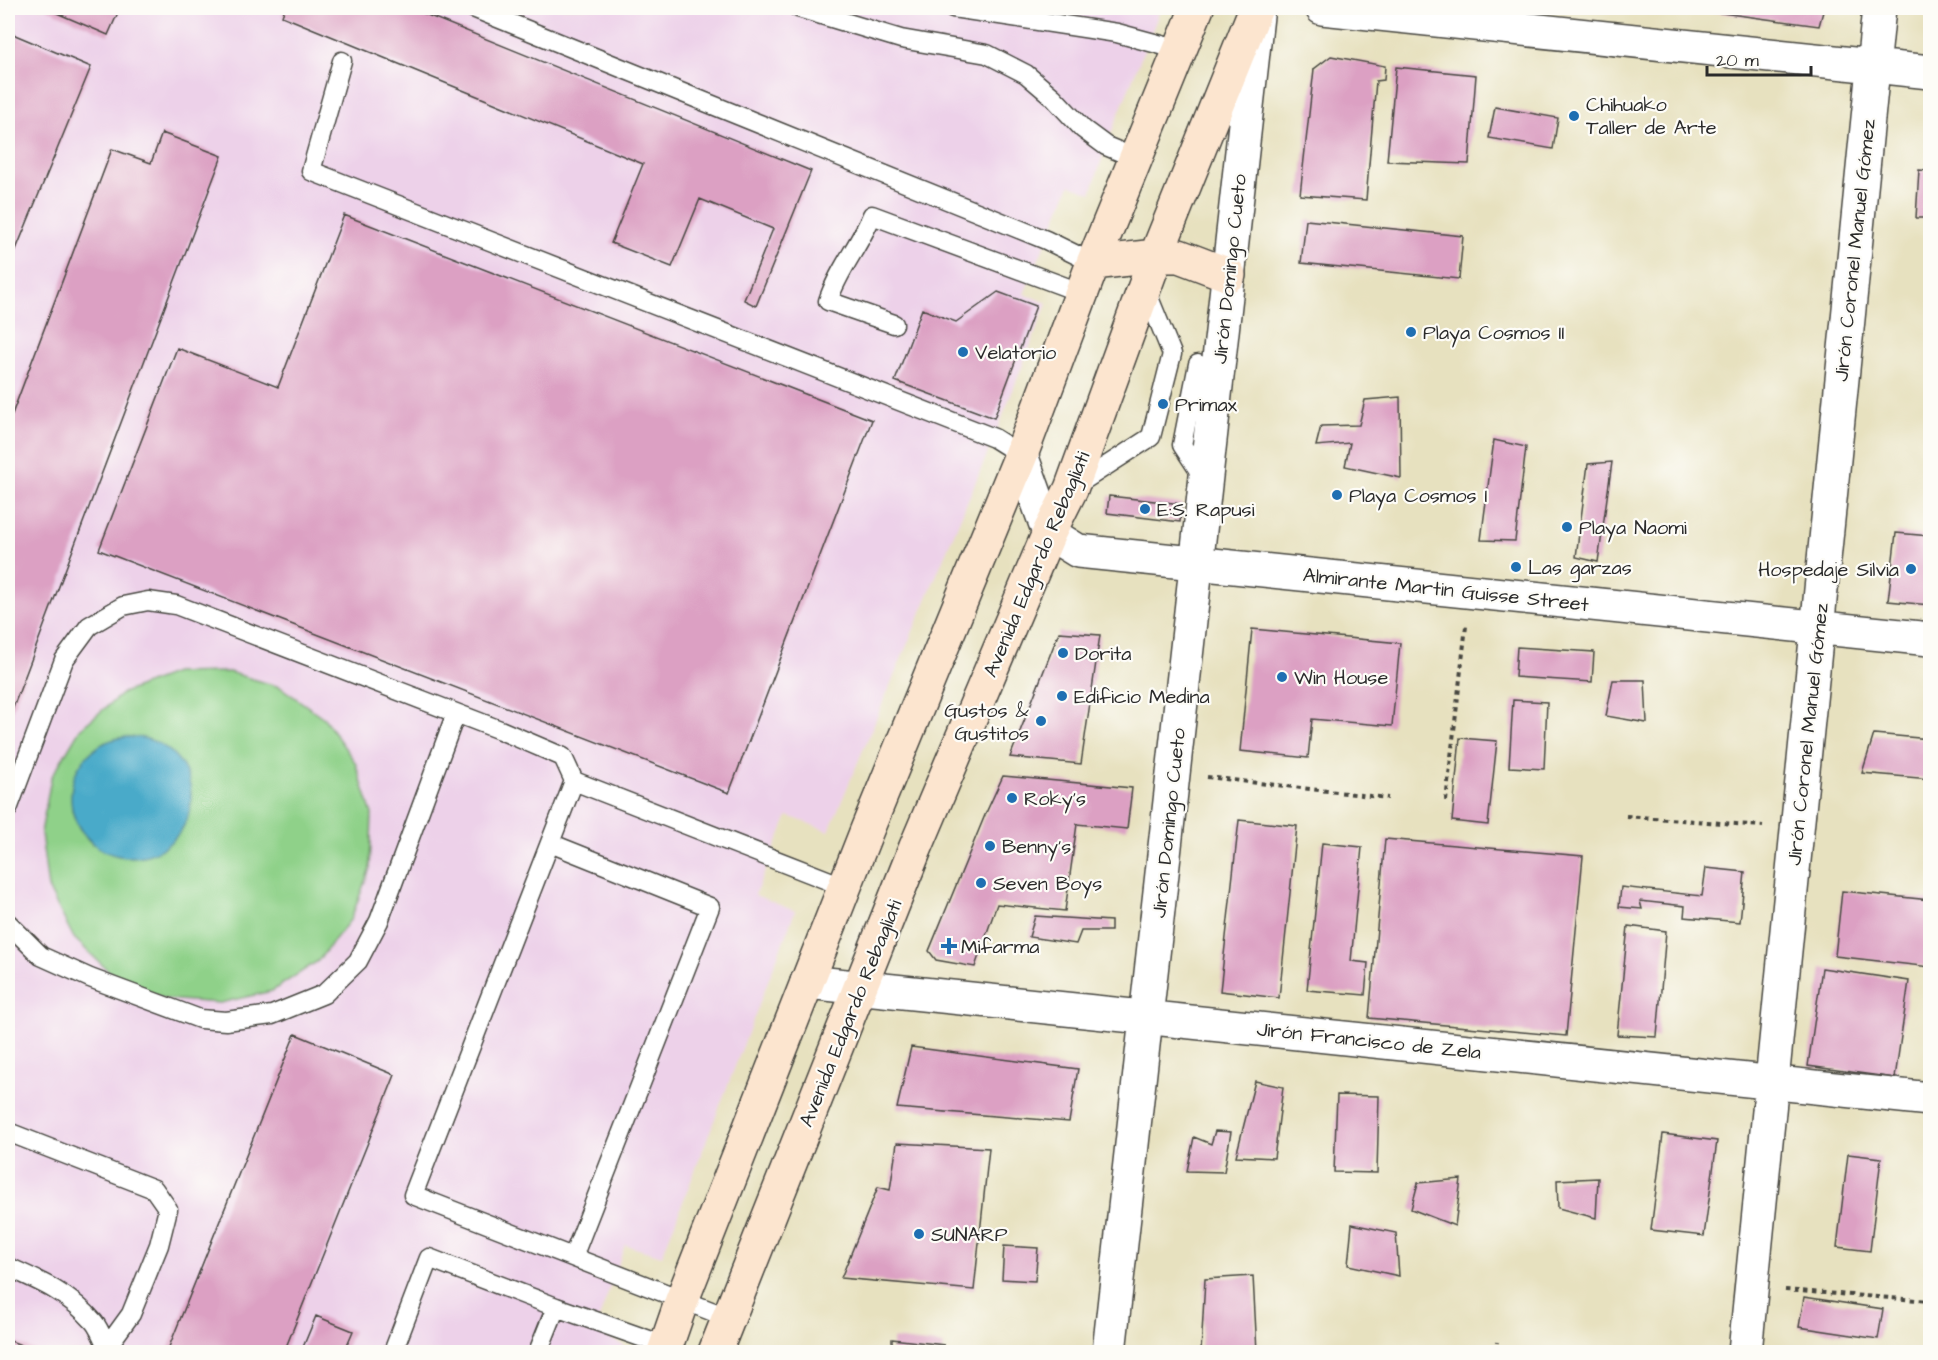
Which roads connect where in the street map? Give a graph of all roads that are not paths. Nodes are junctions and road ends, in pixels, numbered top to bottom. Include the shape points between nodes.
1 (472, 8) edge
2 (798, 8) edge
3 (953, 8) edge
4 (1197, 8) edge
5 (1257, 8) edge
6 (1322, 8) edge
7 (1879, 8) edge
8 (1180, 50) junction
9 (342, 61) dead end
10 (1873, 65) junction
11 (1930, 72) edge
12 (1135, 158) junction
13 (1156, 256) junction
14 (1094, 262) junction
15 (1228, 275) junction
16 (1144, 287) junction
17 (1082, 293) junction
18 (894, 324) dead end
19 (1172, 354) junction
20 (1209, 360) junction
21 (1151, 438) junction
22 (1182, 445) junction
23 (1021, 455) junction
24 (1206, 482) junction
25 (1071, 489) junction
26 (1048, 533) junction
27 (1197, 563) junction
28 (1817, 627) junction
29 (1930, 639) edge
30 (456, 713) junction
31 (574, 781) junction
32 (8, 809) edge
33 (550, 843) junction
34 (845, 887) junction
35 (8, 923) edge
36 (807, 982) junction
37 (861, 988) junction
38 (1146, 1017) junction
39 (1772, 1082) junction
40 (1930, 1098) edge
41 (8, 1132) edge
42 (573, 1257) junction
43 (8, 1267) edge
44 (682, 1300) junction
45 (555, 1307) junction
46 (729, 1318) junction
47 (665, 1349) edge
48 (106, 1350) edge
49 (393, 1353) edge
50 (538, 1353) edge
51 (715, 1353) edge
52 (1109, 1353) edge
53 (1745, 1353) edge

1 - 14 lane
2 - 12 lane via 901,39 987,54 1026,74 1106,146
3 - 8 lane via 1118,33
4 - 8 street
5 - 13 street, Avenida Edgardo Rebagliati
5 - 15 street, Jirón Domingo Cueto
6 - 10 street
7 - 10 street, Jirón Coronel Manuel Gómez
8 - 12 street
9 - 23 lane via 311,171 994,438
10 - 11 street
10 - 28 street, Jirón Coronel Manuel Gómez
12 - 14 street
13 - 14 street
13 - 15 street via 1179,256
13 - 16 street, Avenida Edgardo Rebagliati
14 - 17 street
15 - 20 street, Jirón Domingo Cueto
16 - 19 lane
16 - 25 street, Avenida Edgardo Rebagliati
17 - 18 lane via 872,215 834,281 828,301
17 - 23 street
19 - 20 lane
19 - 21 lane
20 - 22 lane
20 - 24 street, Jirón Domingo Cueto
21 - 22 lane
21 - 25 lane
22 - 24 lane
23 - 26 street
23 - 34 street
24 - 27 street, Jirón Domingo Cueto
25 - 26 street, Avenida Edgardo Rebagliati
26 - 27 street, Almirante Martin Guisse Street via 1078,551
26 - 37 street, Avenida Edgardo Rebagliati
27 - 28 street, Almirante Martin Guisse Street
27 - 38 street, Jirón Domingo Cueto
28 - 29 street, Almirante Martin Guisse Street
28 - 39 street, Jirón Coronel Manuel Gómez
30 - 31 lane via 563,757
30 - 32 lane via 176,605 148,601 123,606 89,626 64,660
30 - 35 lane via 380,921 358,961 324,994 272,1015 226,1021 200,1019 41,956
31 - 33 lane
31 - 34 lane
33 - 42 lane via 710,907
33 - 42 lane via 413,1195
34 - 36 street
36 - 37 street, Jirón Francisco de Zela
36 - 44 street
37 - 38 street, Jirón Francisco de Zela
37 - 46 street, Avenida Edgardo Rebagliati
38 - 39 street, Jirón Francisco de Zela
38 - 52 street, Jirón Domingo Cueto
39 - 40 street, Jirón Francisco de Zela
39 - 53 street, Jirón Coronel Manuel Gómez
41 - 48 lane via 154,1189 168,1209 159,1245 131,1314
42 - 44 lane
43 - 48 lane via 51,1286 74,1302 95,1323
44 - 46 lane
44 - 47 street
45 - 47 lane
45 - 49 lane via 429,1258
45 - 50 lane
46 - 51 street, Avenida Edgardo Rebagliati

